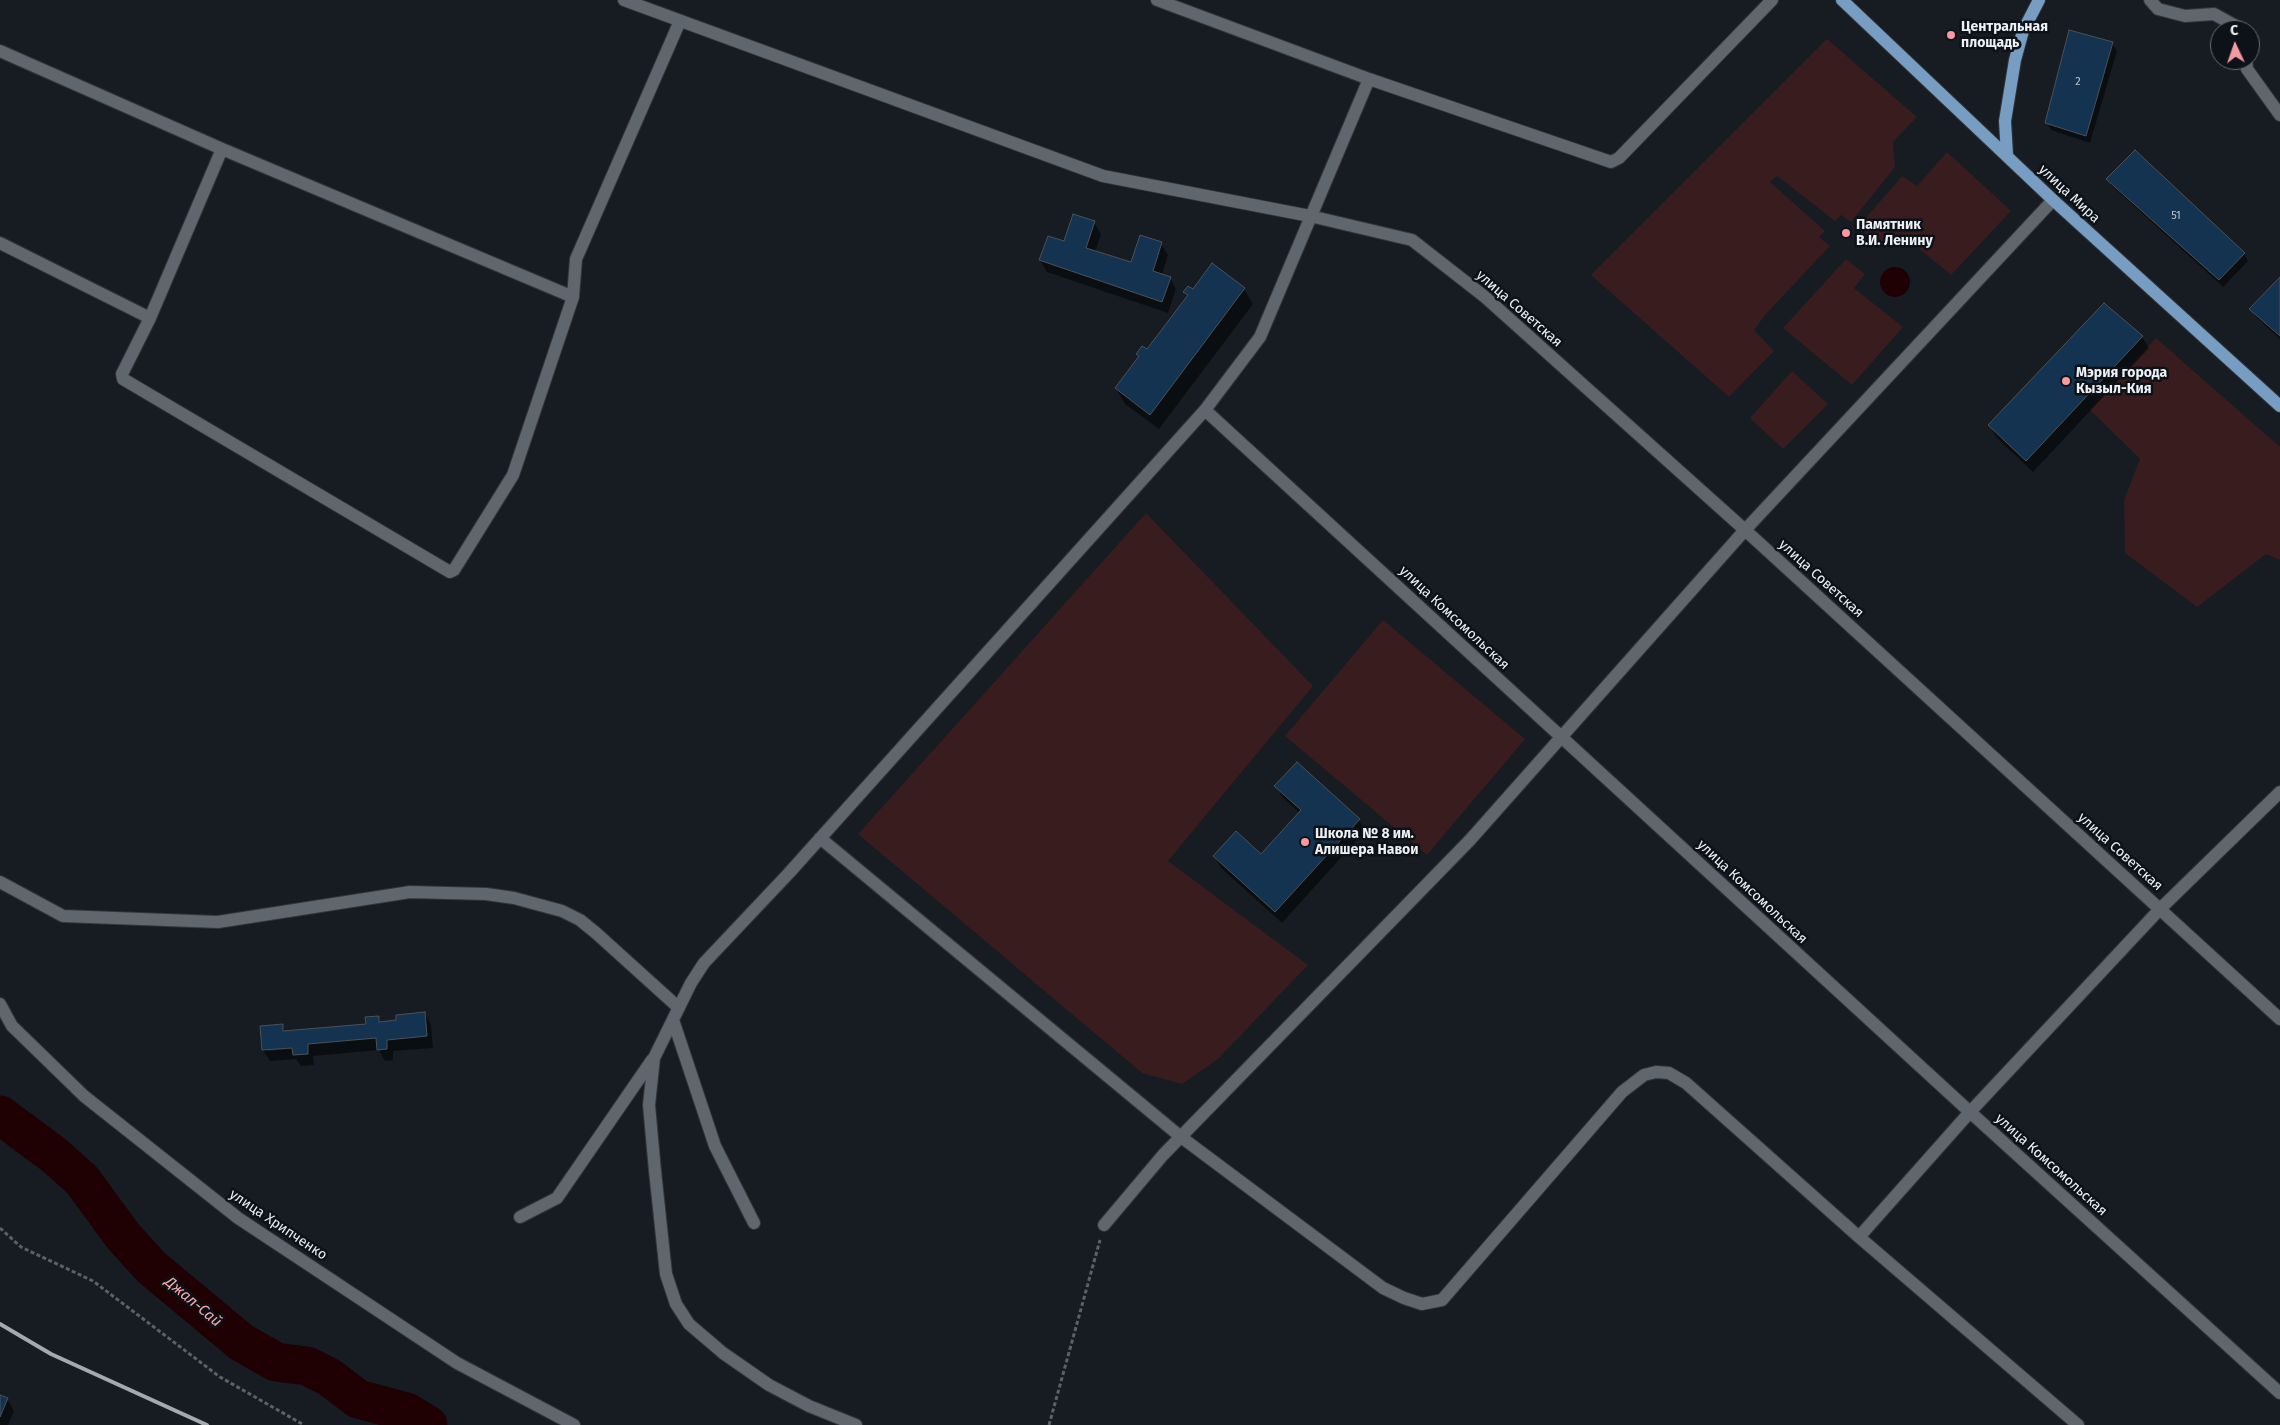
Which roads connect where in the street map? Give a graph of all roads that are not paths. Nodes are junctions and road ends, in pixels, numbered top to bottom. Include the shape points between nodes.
1 (624, 0) edge
2 (1157, 0) edge
3 (1772, 0) edge
4 (1842, 0) edge
5 (2039, 0) edge
6 (2150, 0) edge
7 (680, 20) junction
8 (2225, 20) edge
9 (0, 52) edge
10 (2248, 70) edge
11 (1369, 79) junction
12 (2280, 115) edge
13 (222, 148) junction
14 (2007, 155) junction
15 (2053, 200) junction
16 (1310, 216) junction
17 (0, 243) edge
18 (573, 297) junction
19 (150, 318) junction
20 (2280, 406) edge
21 (1206, 410) junction
22 (1746, 530) junction
23 (1561, 737) junction
24 (2280, 792) edge
25 (820, 838) junction
26 (0, 882) edge
27 (2160, 909) junction
28 (0, 1004) edge
29 (679, 1008) junction
30 (2280, 1019) edge
31 (673, 1020) junction
32 (6, 1026) edge
33 (654, 1058) junction
34 (1970, 1112) junction
35 (1181, 1137) junction
36 (520, 1217) dead end
37 (754, 1223) dead end
38 (1104, 1225) road end
39 (1859, 1237) junction
40 (2280, 1393) edge
41 (574, 1425) edge
42 (856, 1425) edge
43 (2078, 1425) edge

1 - 7 street, улица Советская
2 - 11 street
3 - 11 street via 1616,161 1596,158
4 - 14 main road, улица Мира
5 - 14 main road via 2023,31 2015,60 2005,120
6 - 8 street via 2158,9 2185,16 2214,14
7 - 16 street, улица Советская via 1103,176
7 - 18 street via 576,259
9 - 13 street
10 - 12 street
11 - 16 street
13 - 18 street
13 - 19 street
14 - 15 main road, улица Мира
15 - 20 main road, улица Мира
15 - 22 street
16 - 21 street via 1260,337
16 - 22 street, улица Советская via 1412,240 1485,297
17 - 19 street
18 - 19 street via 513,474 450,572 126,382 122,374
21 - 23 street, улица Комсомольская
21 - 25 street
22 - 23 street
22 - 27 street, улица Советская
23 - 34 street, улица Комсомольская
23 - 35 street via 1470,840
24 - 27 street
25 - 29 street via 704,963
25 - 35 street
26 - 29 street via 63,916 218,922 410,892 514,898 562,911 580,920
27 - 30 street, улица Советская
27 - 34 street
28 - 32 street, улица Хрипченко
29 - 31 street
31 - 33 street
31 - 37 street via 715,1146
32 - 41 street, улица Хрипченко via 84,1096 238,1218 457,1363
33 - 36 street via 557,1198
33 - 42 street via 649,1104 657,1200 666,1274 676,1304 689,1324 769,1385
34 - 39 street
34 - 40 street, улица Комсомольская
35 - 38 street
35 - 39 street via 1383,1288 1422,1304 1433,1303 1442,1300 1622,1092 1644,1075 1669,1073 1686,1083
39 - 43 street

